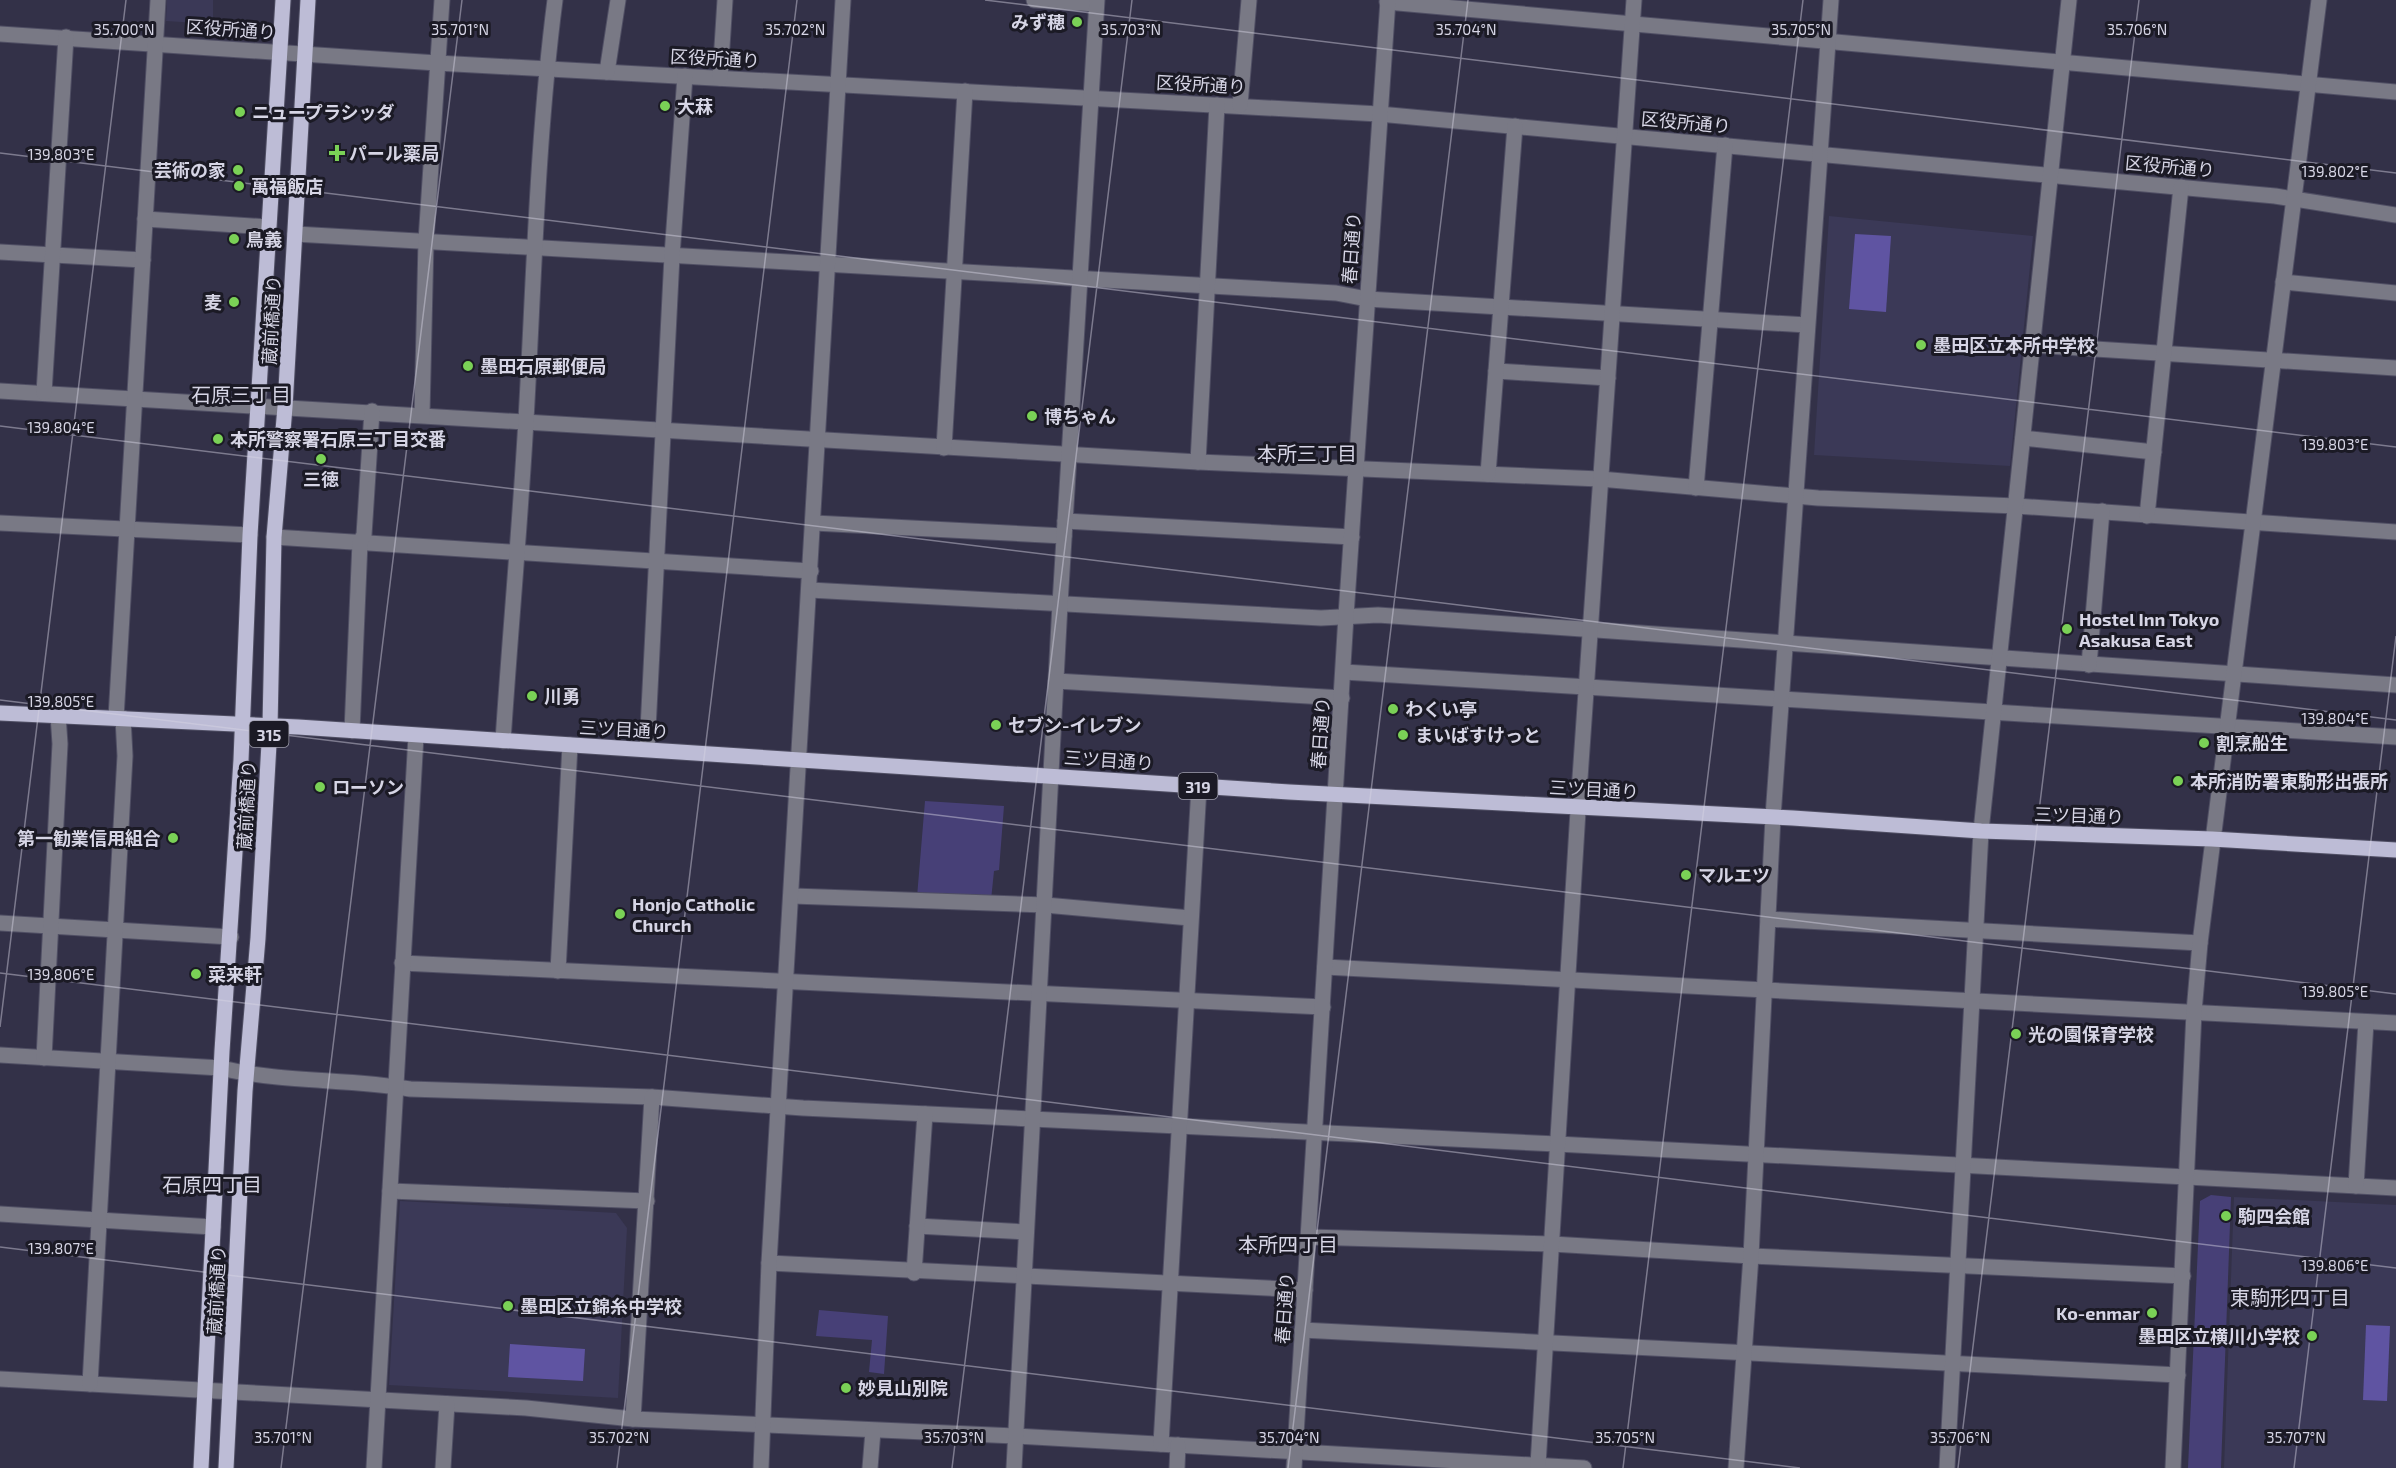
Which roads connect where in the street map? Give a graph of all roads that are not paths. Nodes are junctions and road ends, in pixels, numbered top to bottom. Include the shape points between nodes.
1 (158, 0) edge
2 (283, 0) edge
3 (308, 0) edge
4 (442, 0) edge
5 (555, 0) edge
6 (618, 0) edge
7 (725, 0) edge
8 (843, 0) edge
9 (1034, 0) edge
10 (1249, 0) edge
11 (1634, 0) edge
12 (1831, 0) edge
13 (2068, 0) edge
14 (2319, 0) edge
15 (1388, 1) edge
16 (1096, 2) edge
17 (1633, 24) junction
18 (0, 34) edge
19 (66, 37) junction
20 (1828, 41) junction
21 (156, 44) junction
22 (280, 51) junction
23 (306, 54) junction
24 (2062, 62) junction
25 (437, 63) junction
26 (547, 68) junction
27 (607, 72) junction
28 (685, 76) junction
29 (720, 78) junction
30 (839, 84) junction
31 (2308, 84) junction
32 (965, 91) junction
33 (2396, 92) edge
34 (1090, 98) junction
35 (1218, 105) junction
36 (1240, 105) junction
37 (1379, 114) junction
38 (1515, 126) junction
39 (1625, 135) junction
40 (1725, 145) junction
41 (1818, 154) junction
42 (2051, 175) junction
43 (2181, 187) junction
44 (2294, 198) junction
45 (2396, 214) edge
46 (145, 219) junction
47 (268, 227) junction
48 (295, 234) junction
49 (426, 240) junction
50 (534, 249) junction
51 (0, 252) edge
52 (52, 255) junction
53 (672, 256) junction
54 (143, 260) junction
55 (830, 266) junction
56 (954, 270) junction
57 (1079, 279) junction
58 (2283, 282) junction
59 (1208, 287) junction
60 (2396, 293) edge
61 (1367, 299) junction
62 (1500, 307) junction
63 (1612, 312) junction
64 (1710, 318) junction
65 (1807, 325) junction
66 (2032, 345) junction
67 (2164, 354) junction
68 (2273, 361) junction
69 (2396, 368) edge
70 (1496, 371) junction
71 (1608, 378) junction
72 (0, 392) edge
73 (44, 393) junction
74 (135, 398) junction
75 (259, 405) junction
76 (285, 407) junction
77 (372, 411) junction
78 (422, 415) junction
79 (526, 423) junction
80 (663, 430) junction
81 (819, 438) junction
82 (2023, 438) junction
83 (944, 448) junction
84 (2154, 452) junction
85 (1069, 453) junction
86 (1198, 462) junction
87 (1356, 470) junction
88 (1488, 474) junction
89 (1600, 479) junction
90 (1696, 488) junction
91 (1796, 495) junction
92 (2016, 506) junction
93 (2102, 511) junction
94 (2147, 516) junction
95 (2254, 522) junction
96 (0, 523) edge
97 (814, 524) junction
98 (1064, 528) junction
99 (127, 529) junction
100 (2396, 531) edge
101 (250, 535) junction
102 (274, 537) junction
103 (1352, 537) junction
104 (360, 542) junction
105 (518, 553) junction
106 (658, 562) junction
107 (811, 571) junction
108 (810, 590) junction
109 (1059, 604) junction
110 (1346, 616) junction
111 (1590, 629) junction
112 (1784, 643) junction
113 (1998, 659) junction
114 (2089, 665) junction
115 (1344, 672) junction
116 (2235, 675) junction
117 (1056, 681) junction
118 (2396, 685) edge
119 (1586, 688) junction
120 (1342, 698) junction
121 (1781, 701) junction
122 (1992, 711) junction
123 (0, 713) edge
124 (58, 716) junction
125 (119, 718) junction
126 (242, 724) junction
127 (270, 726) junction
128 (2228, 726) junction
129 (352, 731) junction
130 (416, 736) junction
131 (2396, 737) edge
132 (503, 741) junction
133 (570, 745) junction
134 (647, 749) junction
135 (801, 759) junction
136 (1051, 776) junction
137 (1199, 787) junction
138 (1336, 794) junction
139 (1578, 807) junction
140 (1773, 817) junction
141 (1981, 831) junction
142 (2212, 839) junction
143 (2396, 850) edge
144 (793, 897) junction
145 (1045, 905) junction
146 (1190, 918) junction
147 (1768, 919) junction
148 (0, 923) edge
149 (51, 927) junction
150 (116, 930) junction
151 (1976, 931) junction
152 (231, 937) junction
153 (2200, 943) junction
154 (402, 963) junction
155 (1325, 967) junction
156 (558, 971) junction
157 (787, 980) junction
158 (1566, 980) junction
159 (1764, 991) junction
160 (1040, 993) junction
161 (1972, 1000) junction
162 (1186, 1001) junction
163 (1323, 1007) junction
164 (2194, 1012) junction
165 (2366, 1022) junction
166 (2396, 1023) edge
167 (0, 1055) edge
168 (44, 1058) junction
169 (109, 1060) junction
170 (221, 1068) junction
171 (247, 1074) junction
172 (395, 1086) junction
173 (652, 1097) junction
174 (779, 1107) junction
175 (925, 1114) junction
176 (1033, 1120) junction
177 (1181, 1127) junction
178 (1315, 1132) junction
179 (1557, 1144) junction
180 (1755, 1155) junction
181 (1962, 1166) junction
182 (2188, 1177) junction
183 (2356, 1186) junction
184 (2396, 1188) edge
185 (390, 1191) junction
186 (647, 1201) junction
187 (0, 1214) edge
188 (99, 1220) junction
189 (917, 1226) junction
190 (213, 1227) junction
191 (1026, 1232) junction
192 (1309, 1237) junction
193 (1552, 1244) junction
194 (1751, 1257) junction
195 (769, 1263) junction
196 (1958, 1266) junction
197 (914, 1273) junction
198 (2182, 1276) junction
199 (1024, 1278) junction
200 (1172, 1285) junction
201 (1305, 1290) junction
202 (1302, 1330) junction
203 (1545, 1343) junction
204 (1744, 1353) junction
205 (1952, 1364) junction
206 (2178, 1375) junction
207 (0, 1379) edge
208 (90, 1384) junction
209 (204, 1390) junction
210 (231, 1392) junction
211 (378, 1400) junction
212 (447, 1404) junction
213 (633, 1419) junction
214 (764, 1426) junction
215 (873, 1431) junction
216 (1015, 1436) junction
217 (1161, 1444) junction
218 (1178, 1445) junction
219 (1295, 1452) junction
220 (1538, 1465) junction
221 (201, 1468) edge
222 (226, 1468) edge
223 (374, 1468) edge
224 (443, 1468) edge
225 (761, 1468) edge
226 (870, 1468) edge
227 (1014, 1468) edge
228 (1177, 1468) edge
229 (1294, 1468) edge
230 (1584, 1468) edge
231 (1736, 1468) edge
232 (1947, 1468) edge
233 (2173, 1468) edge

1 - 21 street
2 - 22 main road, 蔵前橋通り / 315
3 - 23 main road, 蔵前橋通り / 315
4 - 25 street
5 - 26 street
6 - 27 street
7 - 29 street
8 - 30 street
9 - 16 street
10 - 36 street
11 - 17 street
12 - 20 street
13 - 24 street
14 - 31 street
15 - 17 street
15 - 37 street, 春日通り
16 - 34 street
17 - 20 street
17 - 39 street
18 - 19 street, 区役所通り
19 - 21 street, 区役所通り
19 - 52 street
20 - 24 street
20 - 41 street
21 - 22 street, 区役所通り
21 - 46 street
22 - 23 street, 区役所通り
22 - 47 main road, 蔵前橋通り / 315
23 - 25 street, 区役所通り
23 - 48 main road, 蔵前橋通り / 315
24 - 31 street
24 - 42 street
25 - 26 street, 区役所通り
25 - 49 street
26 - 27 street, 区役所通り
26 - 50 street
27 - 28 street, 区役所通り
28 - 29 street, 区役所通り
28 - 53 street
29 - 30 street, 区役所通り
30 - 32 street, 区役所通り
30 - 55 street
31 - 33 street
31 - 44 street
32 - 34 street, 区役所通り
32 - 56 street
34 - 35 street, 区役所通り
34 - 57 street
35 - 36 street, 区役所通り
35 - 59 street
36 - 37 street, 区役所通り
37 - 38 street, 区役所通り
37 - 61 street, 春日通り
38 - 39 street, 区役所通り
38 - 62 street
39 - 40 street, 区役所通り
39 - 63 street
40 - 41 street, 区役所通り
40 - 64 street
41 - 42 street, 区役所通り
41 - 65 street
42 - 43 street, 区役所通り
42 - 66 street
43 - 44 street, 区役所通り
43 - 67 street
44 - 45 street, 区役所通り
44 - 58 street
46 - 47 street
46 - 54 street
47 - 75 main road, 蔵前橋通り / 315
48 - 49 street
48 - 76 main road, 蔵前橋通り / 315
49 - 50 street
49 - 78 street
50 - 53 street
50 - 79 street
51 - 52 street
52 - 54 street
52 - 73 street
53 - 55 street
53 - 80 street
54 - 74 street
55 - 56 street
55 - 81 street
56 - 57 street
56 - 83 street
57 - 59 street
57 - 85 street
58 - 60 street
58 - 68 street
59 - 61 street via 1336,293
59 - 86 street
61 - 62 street
61 - 87 street, 春日通り
62 - 63 street
62 - 70 street
63 - 64 street
63 - 71 street
64 - 65 street
64 - 90 street
65 - 91 street
66 - 67 street
66 - 82 street
67 - 68 street
67 - 84 street
68 - 69 street
68 - 95 street
70 - 71 street
70 - 88 street
71 - 89 street
72 - 73 street
73 - 74 street
74 - 75 street
74 - 99 street
75 - 76 street
75 - 101 main road, 蔵前橋通り / 315
76 - 77 street
76 - 102 main road, 蔵前橋通り / 315
77 - 78 street
77 - 104 street via 364,535
78 - 79 street
79 - 80 street
79 - 105 street
80 - 81 street
80 - 106 street
81 - 83 street
81 - 97 street
82 - 84 street
82 - 92 street
83 - 85 street
84 - 94 street
85 - 86 street
85 - 98 street
86 - 87 street
87 - 88 street
87 - 103 street, 春日通り
88 - 89 street
89 - 90 street
89 - 111 street
90 - 91 street
91 - 92 street
91 - 112 street
92 - 93 street
92 - 113 street
93 - 94 street
93 - 114 street
94 - 95 street
95 - 100 street
95 - 116 street
96 - 99 street
97 - 98 street
97 - 107 street
98 - 103 street
98 - 109 street
99 - 101 street
99 - 125 street
101 - 126 main road, 蔵前橋通り / 315
102 - 104 street
102 - 127 main road, 蔵前橋通り / 315
103 - 110 street, 春日通り
104 - 105 street
104 - 129 street
105 - 106 street
105 - 132 street
106 - 107 street
106 - 134 street
107 - 108 street
108 - 109 street
108 - 135 street
109 - 110 street via 1321,618
109 - 117 street
110 - 111 street
110 - 115 street, 春日通り
111 - 112 street
111 - 119 street
112 - 113 street
112 - 121 street
113 - 114 street
113 - 122 street
114 - 116 street
115 - 119 street
115 - 120 street, 春日通り
116 - 118 street
116 - 128 street
117 - 120 street
117 - 136 street
119 - 121 street
119 - 139 street
120 - 138 street, 春日通り
121 - 122 street
121 - 140 street
122 - 128 street
122 - 141 street
123 - 124 main road, 三ツ目通り / 319
124 - 125 main road, 三ツ目通り / 319
124 - 149 street
125 - 126 main road, 三ツ目通り / 319
125 - 150 street via 126,747
126 - 127 main road, 三ツ目通り / 319
126 - 152 main road, 蔵前橋通り / 315
127 - 129 main road, 三ツ目通り / 319
127 - 171 main road, 蔵前橋通り / 315
128 - 131 street
128 - 142 street
129 - 130 main road, 三ツ目通り / 319
130 - 132 main road, 三ツ目通り / 319
130 - 154 street
132 - 133 main road, 三ツ目通り / 319
133 - 134 main road, 三ツ目通り / 319
133 - 156 street
134 - 135 main road, 三ツ目通り / 319
135 - 136 main road, 三ツ目通り / 319
135 - 144 street
136 - 137 main road, 三ツ目通り / 319
136 - 145 street
137 - 138 main road, 三ツ目通り / 319
137 - 146 street
138 - 139 main road, 三ツ目通り / 319
138 - 155 street, 春日通り
139 - 140 main road, 三ツ目通り / 319
139 - 158 street
140 - 141 main road, 三ツ目通り / 319
140 - 147 street
141 - 142 main road, 三ツ目通り / 319
141 - 151 street
142 - 143 main road, 三ツ目通り / 319
142 - 153 street
144 - 145 street
144 - 157 street
145 - 146 street
145 - 160 street
146 - 162 street
147 - 151 street
147 - 159 street
148 - 149 street
149 - 150 street
149 - 168 street
150 - 152 street
150 - 169 street
151 - 153 street
151 - 161 street
152 - 170 main road, 蔵前橋通り / 315
153 - 164 street
154 - 156 street
154 - 172 street
155 - 158 street
155 - 163 street, 春日通り
156 - 157 street
157 - 160 street
157 - 174 street
158 - 159 street
158 - 179 street
159 - 161 street
159 - 180 street
160 - 162 street
160 - 176 street
161 - 164 street
161 - 181 street
162 - 163 street
162 - 177 street
163 - 178 street, 春日通り
164 - 165 street
164 - 182 street
165 - 166 street
165 - 183 street
167 - 168 street
168 - 169 street via 95,1063
169 - 170 street
169 - 188 street
170 - 171 street
170 - 190 main road, 蔵前橋通り / 315
171 - 172 street
171 - 210 main road, 蔵前橋通り / 315
172 - 173 street
172 - 185 street
173 - 174 street
173 - 186 street
174 - 175 street
174 - 195 street
175 - 176 street
175 - 189 street
176 - 177 street
176 - 191 street
177 - 178 street
177 - 200 street
178 - 179 street
178 - 192 street, 春日通り
179 - 180 street
179 - 193 street
180 - 181 street
180 - 194 street
181 - 182 street
181 - 196 street
182 - 183 street
182 - 198 street
183 - 184 street
185 - 186 street
185 - 211 street
186 - 213 street
187 - 188 street
188 - 190 street
188 - 208 street
189 - 191 street
189 - 197 street
190 - 209 main road, 蔵前橋通り / 315
191 - 199 street
192 - 193 street
192 - 201 street, 春日通り
193 - 194 street
193 - 203 street
194 - 196 street
194 - 204 street
195 - 197 street
195 - 214 street
196 - 198 street
196 - 205 street
197 - 199 street
198 - 206 street
199 - 200 street
199 - 216 street
200 - 201 street
200 - 217 street
201 - 202 street, 春日通り
202 - 203 street
202 - 219 street, 春日通り
203 - 204 street
203 - 220 street
204 - 205 street
204 - 231 street
205 - 206 street
205 - 232 street
206 - 233 street
207 - 208 street
208 - 209 street
209 - 210 street
209 - 221 main road, 蔵前橋通り / 315
210 - 211 street
210 - 222 main road, 蔵前橋通り / 315
211 - 212 street
211 - 223 street
212 - 213 street
212 - 224 street
213 - 214 street
214 - 215 street
214 - 225 street
215 - 216 street
215 - 226 street
216 - 217 street
216 - 227 street
217 - 218 street
218 - 219 street
218 - 228 street
219 - 220 street
219 - 229 street, 春日通り
220 - 230 street

